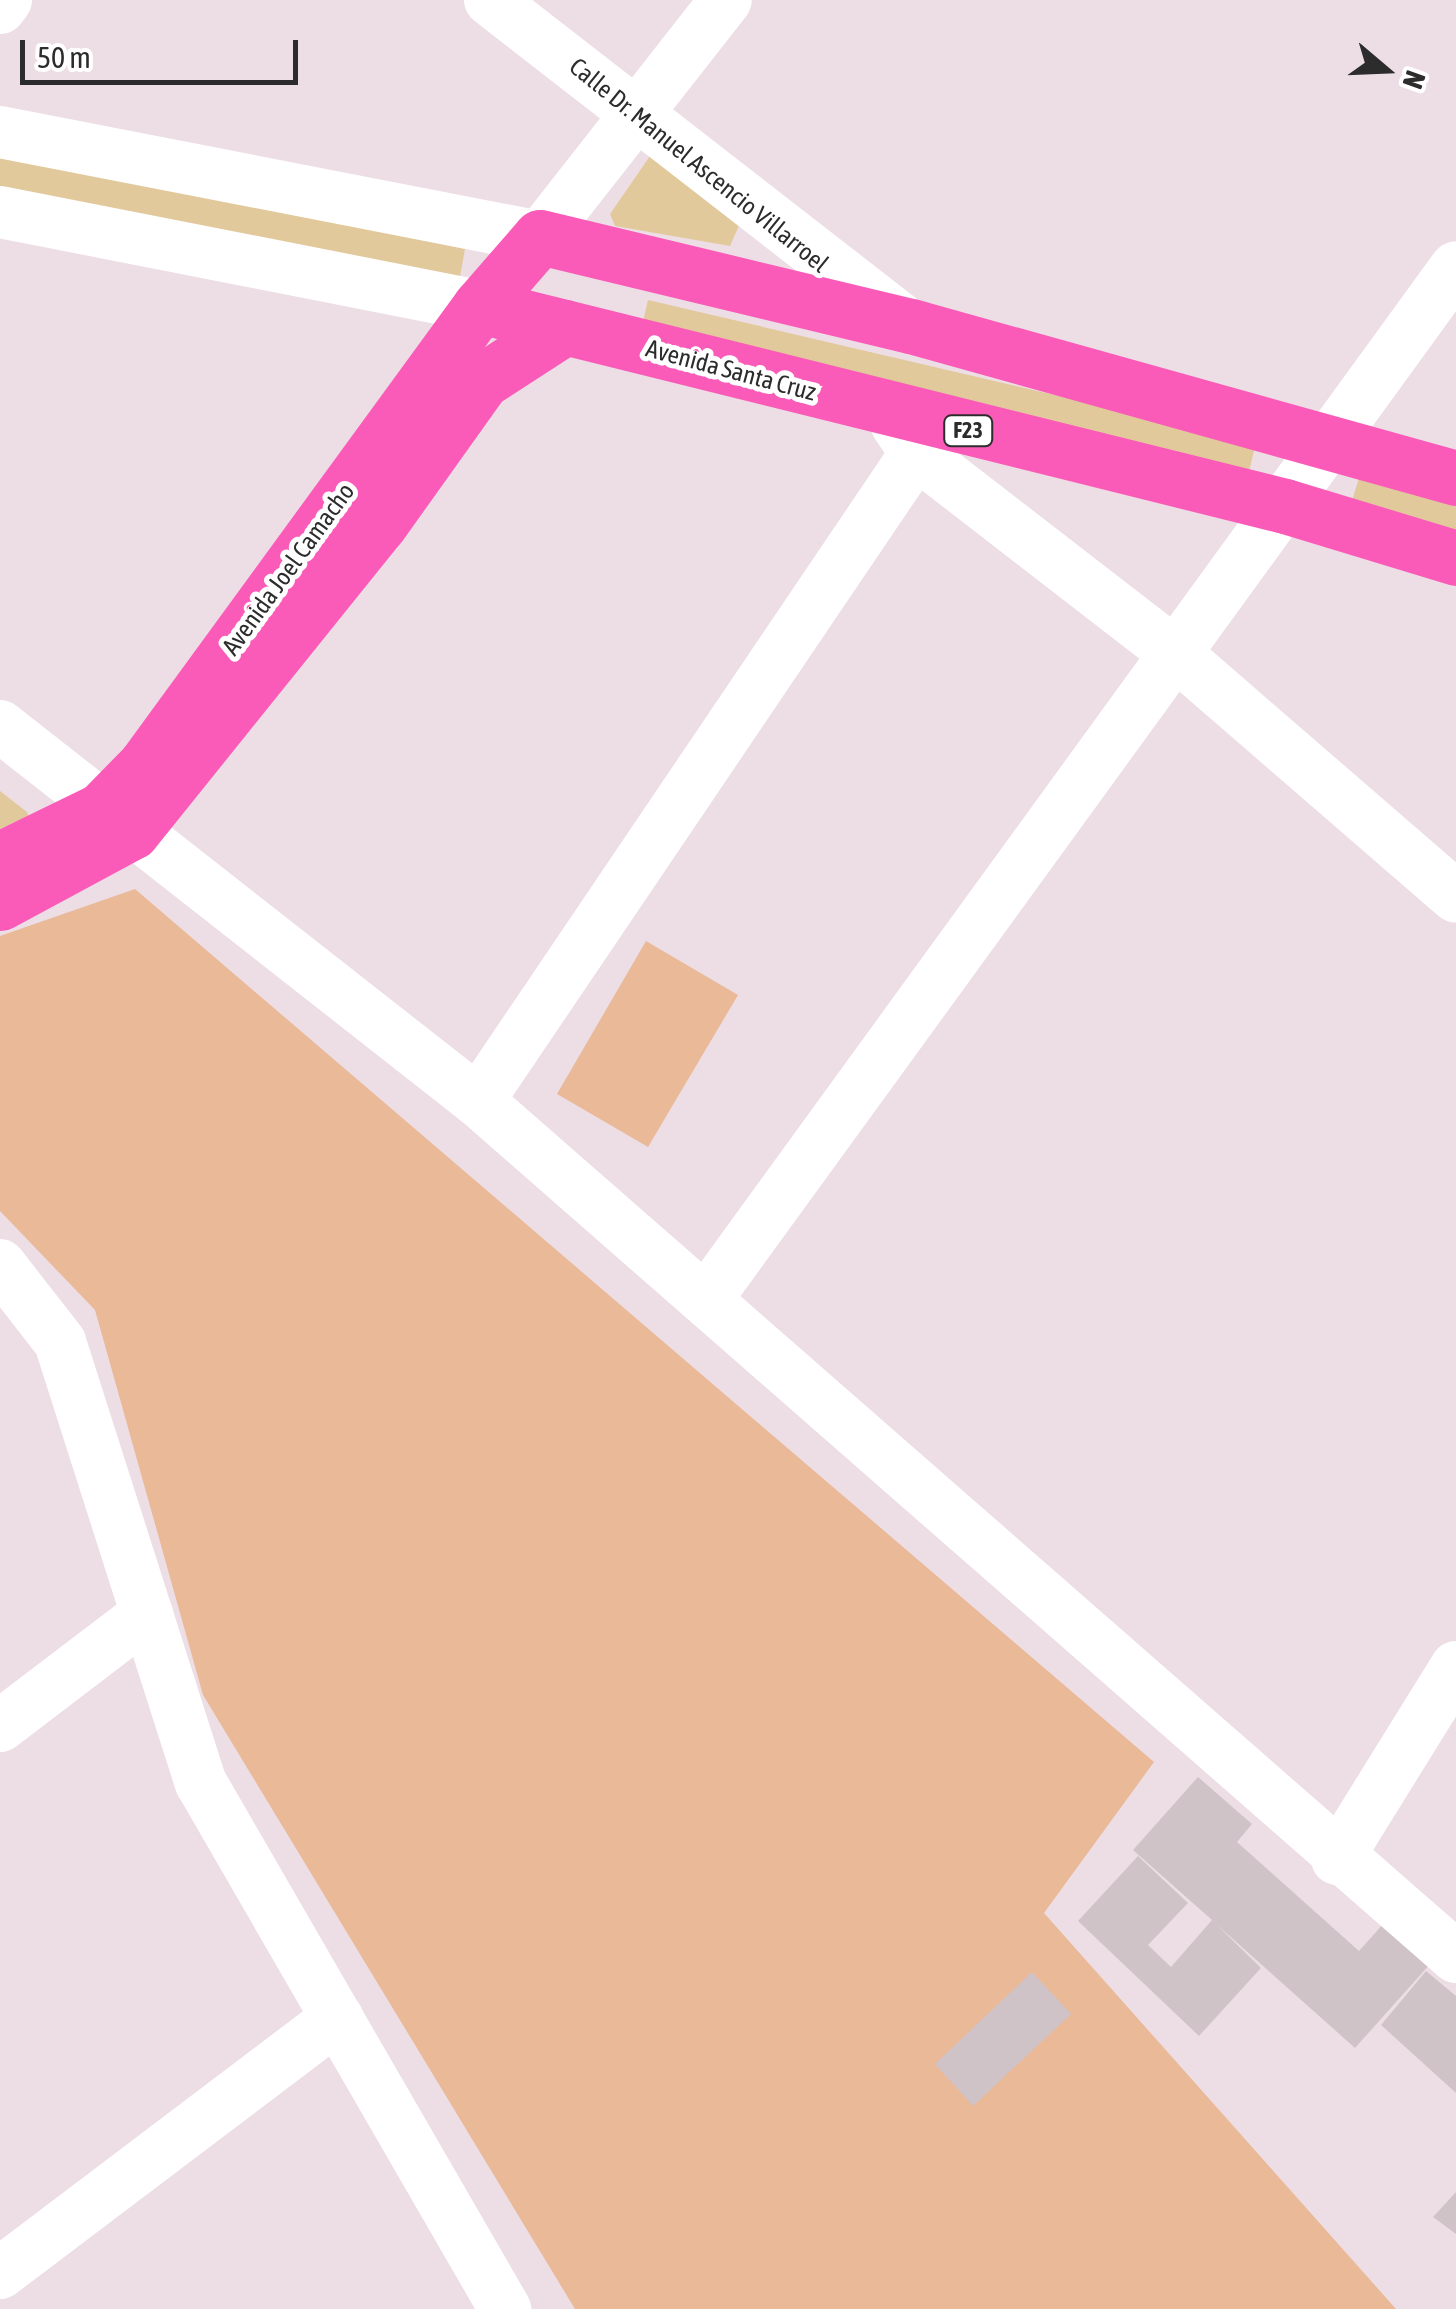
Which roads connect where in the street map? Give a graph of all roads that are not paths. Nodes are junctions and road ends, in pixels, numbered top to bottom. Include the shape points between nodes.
1 (6, 0) edge
2 (490, 0) edge
3 (726, 0) edge
4 (0, 8) edge
5 (639, 114) junction
6 (0, 132) edge
7 (0, 212) edge
8 (540, 237) junction
9 (1456, 267) edge
10 (480, 306) junction
11 (911, 326) junction
12 (565, 327) junction
13 (902, 432) junction
14 (1328, 440) junction
15 (1456, 478) edge
16 (1284, 506) junction
17 (1456, 558) edge
18 (1177, 655) junction
19 (0, 726) edge
20 (116, 821) junction
21 (0, 859) edge
22 (1456, 897) edge
23 (0, 903) edge
24 (478, 1101) junction
25 (0, 1267) edge
26 (707, 1298) junction
27 (147, 1614) junction
28 (1456, 1667) edge
29 (0, 1726) edge
30 (1338, 1860) junction
31 (1456, 1957) edge
32 (337, 2018) junction
33 (0, 2273) edge
34 (505, 2309) edge

1 - 4 street
2 - 5 street, Calle Dr. Manuel Ascencio Villarroel
3 - 5 street
5 - 8 street
5 - 11 street, Calle Dr. Manuel Ascencio Villarroel
6 - 8 street
7 - 10 street, Avenida Santa Cruz
8 - 10 highway, Avenida Joel Camacho
8 - 11 highway
9 - 14 street
10 - 12 highway, Avenida Santa Cruz / F23
10 - 20 highway, Avenida Joel Camacho via 145,765
11 - 14 highway
12 - 13 highway, Avenida Santa Cruz / F23
12 - 20 highway, Avenida Joel Camacho via 482,381 380,524
13 - 16 highway, Avenida Santa Cruz / F23
13 - 18 street
13 - 24 street
14 - 15 highway
14 - 16 street
16 - 17 highway, Avenida Santa Cruz / F23
16 - 18 street
18 - 22 street
18 - 26 street
19 - 20 street
20 - 21 highway, Avenida Joel Camacho
20 - 23 highway, Avenida Joel Camacho
20 - 24 street
24 - 26 street
25 - 27 street via 60,1342
26 - 30 street
27 - 29 street
27 - 32 street via 200,1783
28 - 30 street
30 - 31 street
32 - 33 street
32 - 34 street

